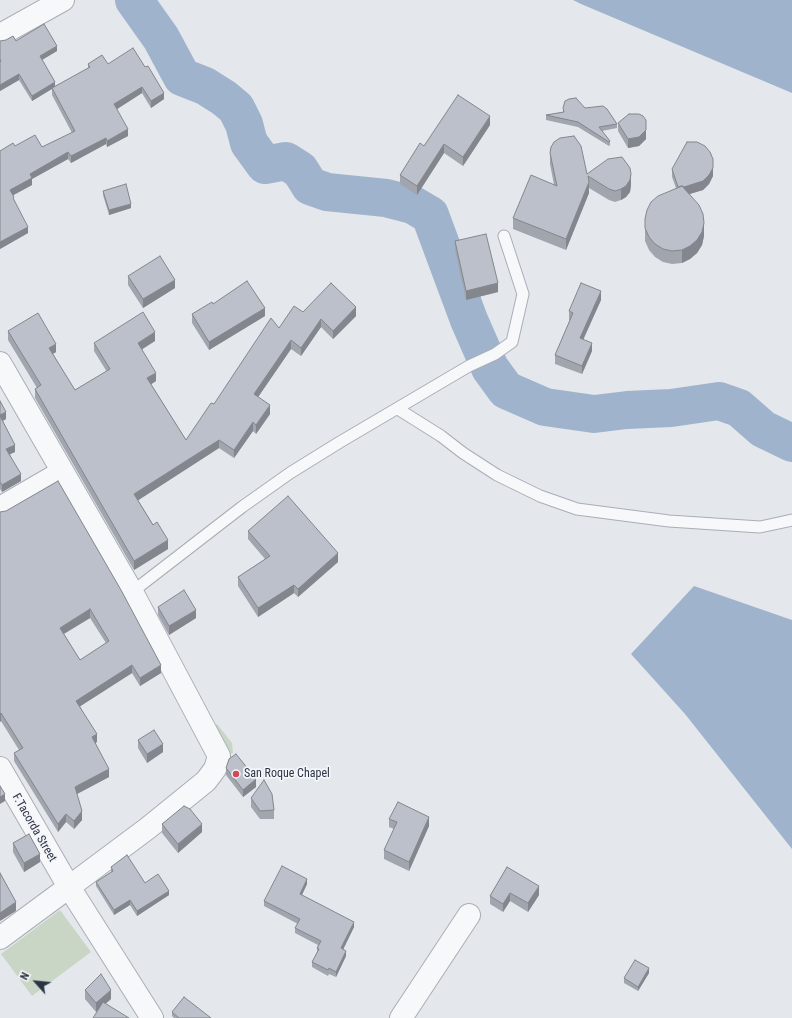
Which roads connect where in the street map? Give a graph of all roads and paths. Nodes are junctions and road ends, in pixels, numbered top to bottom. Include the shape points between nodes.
1 (63, 0) edge
2 (0, 35) edge
3 (504, 236) dead end
4 (0, 363) edge
5 (398, 409) junction
6 (62, 472) junction
7 (0, 508) edge
8 (792, 520) edge
9 (132, 592) junction
10 (0, 768) edge
11 (69, 887) junction
12 (469, 914) dead end
13 (0, 938) edge
14 (152, 1018) edge
15 (401, 1018) edge

1 - 2 street
3 - 5 lane via 523,294 512,342
4 - 6 street
5 - 8 lane via 497,475 540,496 578,509 760,527
5 - 9 lane via 290,473
6 - 7 street
6 - 9 street
9 - 11 street via 219,756 215,769 206,781
10 - 11 street, F.Tacorda Street
11 - 13 street
11 - 14 street, F.Tacorda Street
12 - 15 street

